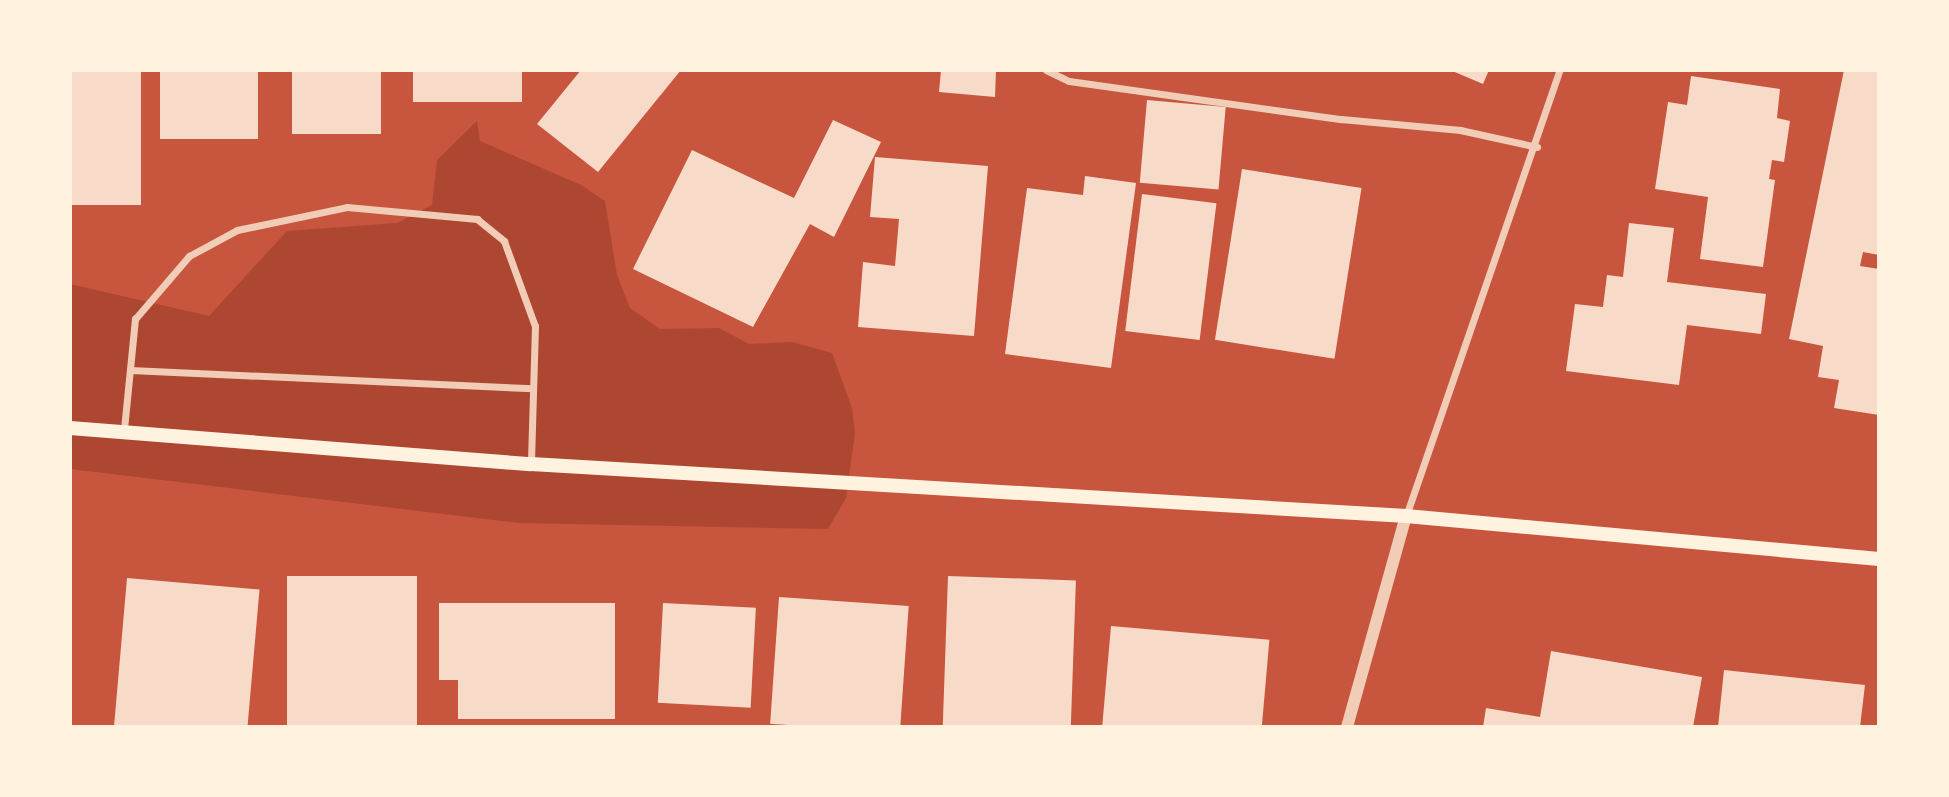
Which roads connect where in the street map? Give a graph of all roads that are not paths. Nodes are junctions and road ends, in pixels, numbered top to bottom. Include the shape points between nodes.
1 (1046, 70) edge
2 (1560, 70) edge
3 (1536, 147) junction
4 (130, 370) junction
5 (533, 388) junction
6 (70, 428) edge
7 (124, 429) junction
8 (531, 464) junction
9 (1406, 516) junction
10 (1879, 559) edge
11 (1347, 727) edge

1 - 3 street via 1069,81 1341,119 1460,130
2 - 3 street
3 - 9 street
4 - 5 street
4 - 5 street via 135,319 189,256 237,230 347,207 477,219 504,241 535,326
4 - 7 street
5 - 8 street
6 - 7 main road
7 - 8 main road
8 - 9 main road
9 - 10 main road
9 - 11 street

